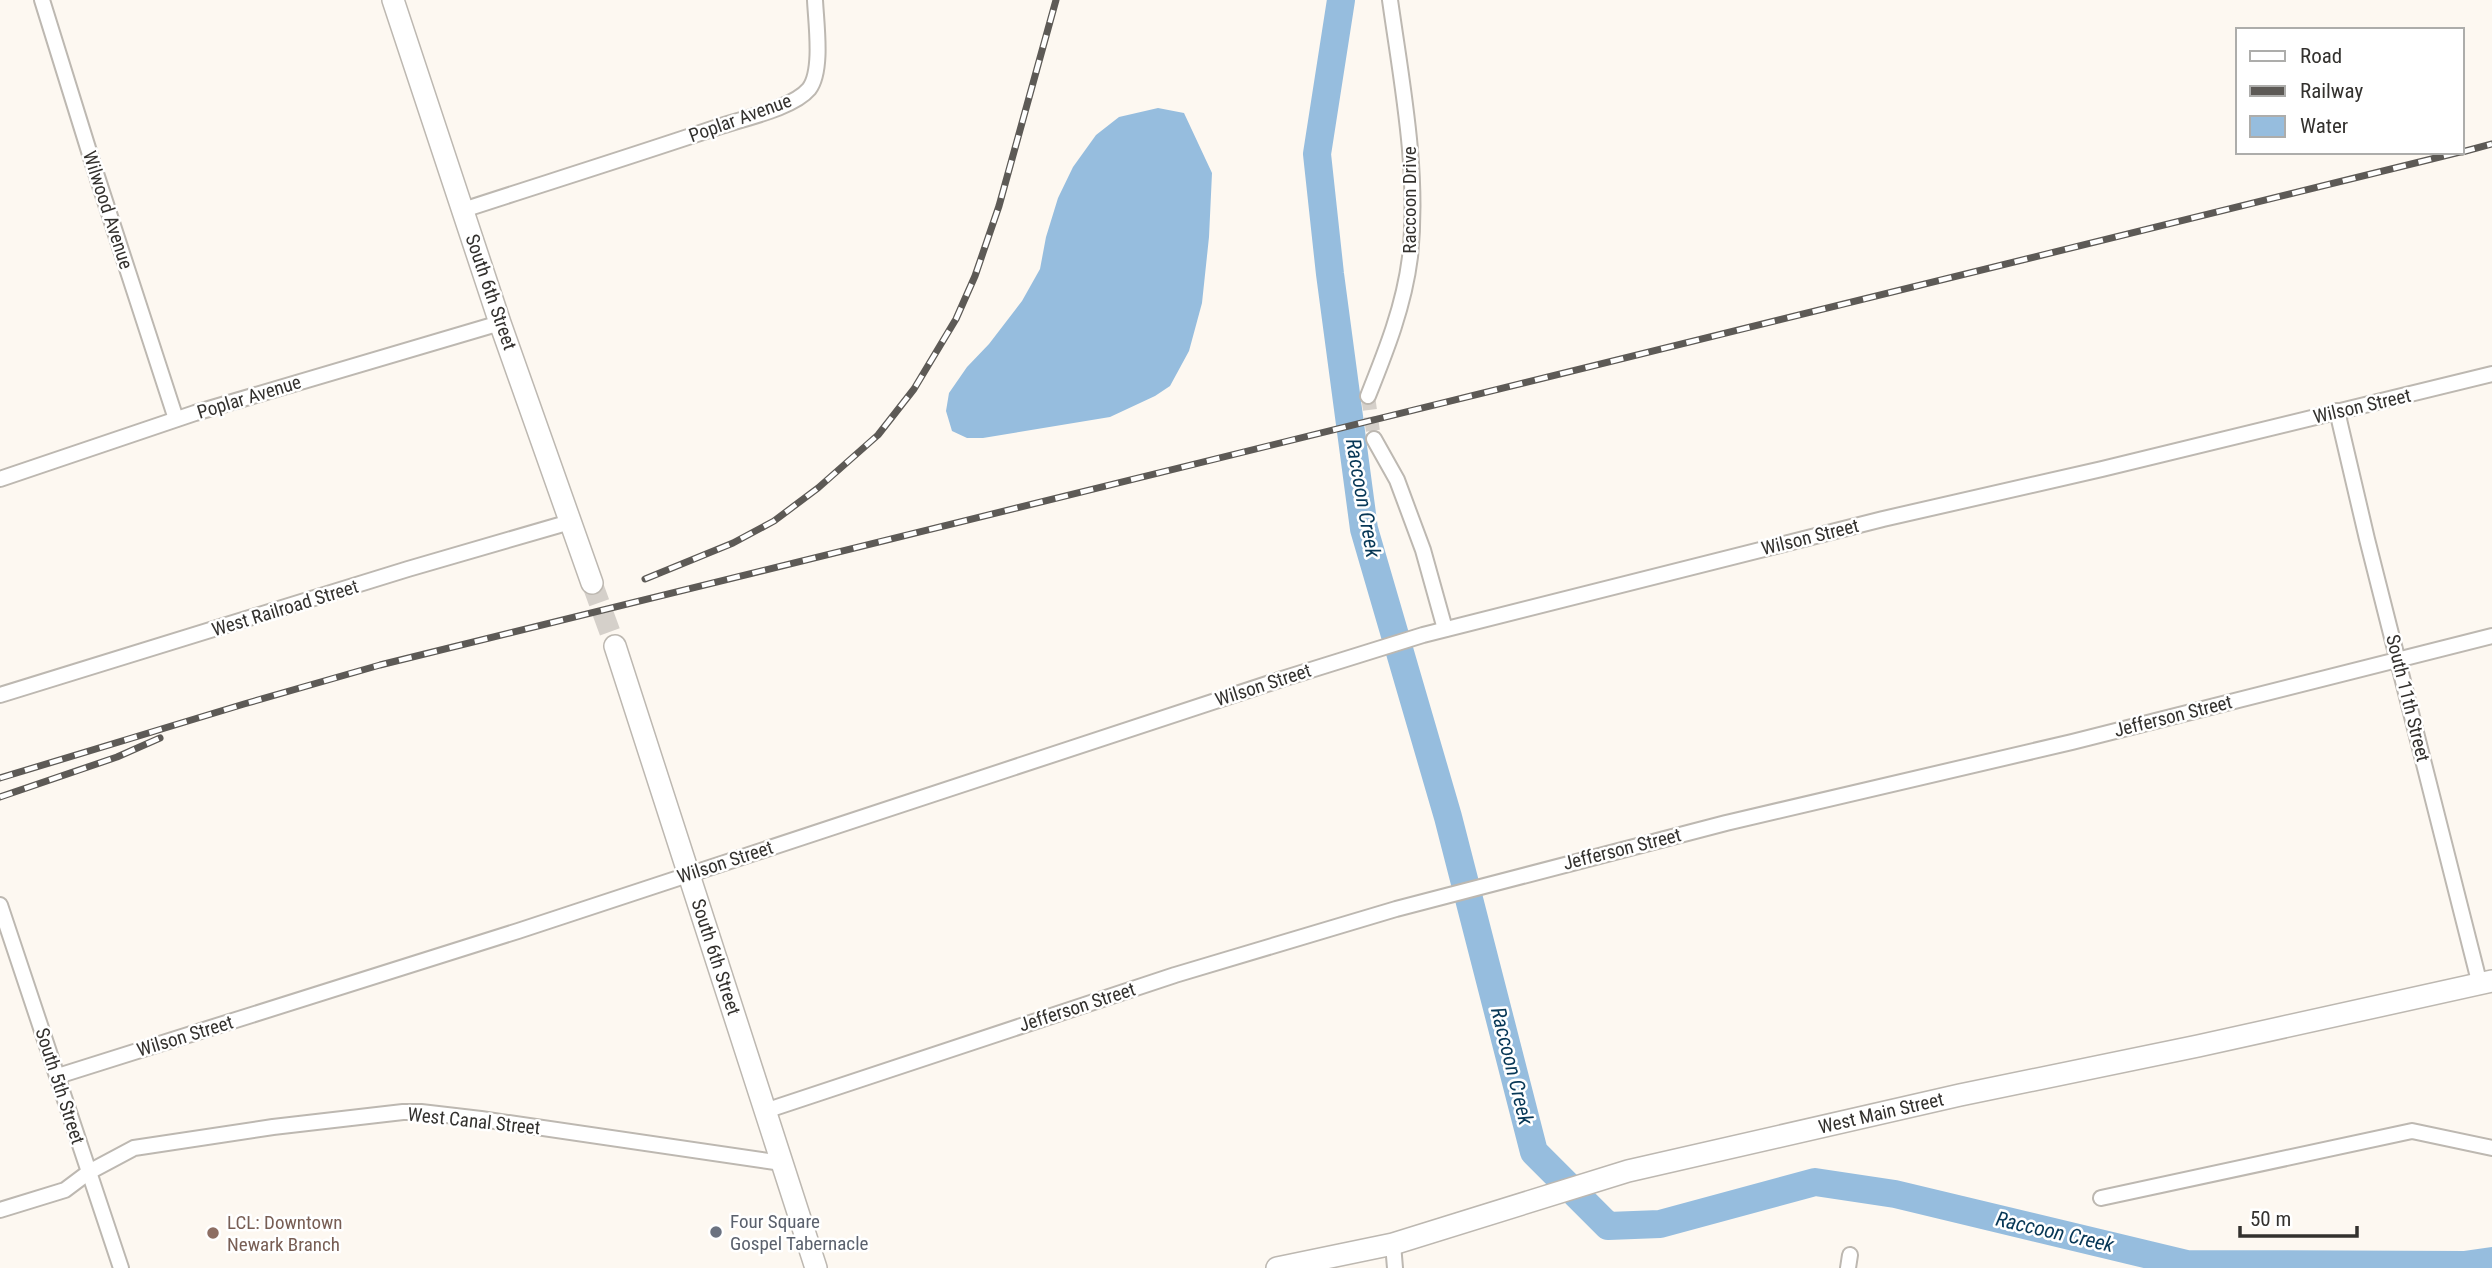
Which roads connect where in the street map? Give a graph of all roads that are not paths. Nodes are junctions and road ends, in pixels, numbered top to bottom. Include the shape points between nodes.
1 (42, 0) edge
2 (393, 0) edge
3 (815, 0) edge
4 (1390, 0) edge
5 (463, 210) junction
6 (500, 323) junction
7 (2492, 374) edge
8 (1368, 396) tunnel mouth
9 (2337, 411) junction
10 (176, 419) junction
11 (1374, 439) tunnel mouth
12 (0, 479) edge
13 (570, 522) junction
14 (593, 583) tunnel mouth
15 (1445, 629) junction
16 (2492, 636) edge
17 (615, 646) tunnel mouth
18 (2399, 659) junction
19 (0, 695) edge
20 (689, 875) junction
21 (0, 905) edge
22 (2486, 983) edge
23 (58, 1076) junction
24 (765, 1111) junction
25 (2492, 1148) edge
26 (782, 1163) junction
27 (89, 1172) junction
28 (2101, 1198) dead end
29 (0, 1210) edge
30 (1393, 1244) junction
31 (121, 1268) edge
32 (816, 1268) edge
33 (1277, 1268) edge
34 (1395, 1268) edge

1 - 10 street, Wilwood Avenue
2 - 5 street, South 6th Street
3 - 5 street, Poplar Avenue via 817,62 811,86 802,96
4 - 8 street, Raccoon Drive via 1404,88 1413,208 1410,259 1400,308
5 - 6 street, South 6th Street
6 - 10 street, Poplar Avenue
6 - 13 street, South 6th Street
7 - 9 street, Wilson Street
9 - 15 street, Wilson Street
9 - 18 street, South 11th Street
10 - 12 street, Poplar Avenue
11 - 15 street via 1397,480
13 - 14 street, South 6th Street
13 - 19 street, West Railroad Street
15 - 20 street, Wilson Street
16 - 18 street, Jefferson Street
17 - 20 street, South 6th Street
18 - 22 street, South 11th Street
18 - 24 street, Jefferson Street via 2072,742 1726,822 1396,909 1175,975
20 - 23 street, Wilson Street
20 - 24 street, South 6th Street
21 - 23 street, South 5th Street
22 - 30 street, West Main Street via 1628,1171
23 - 27 street, South 5th Street
24 - 26 street, South 6th Street
25 - 28 street via 2412,1131
26 - 27 street, West Canal Street via 421,1112 272,1127 134,1148
26 - 32 street, South 6th Street
27 - 29 street, West Canal Street via 65,1189
27 - 31 street, South 5th Street
30 - 33 street, West Main Street
30 - 34 street

